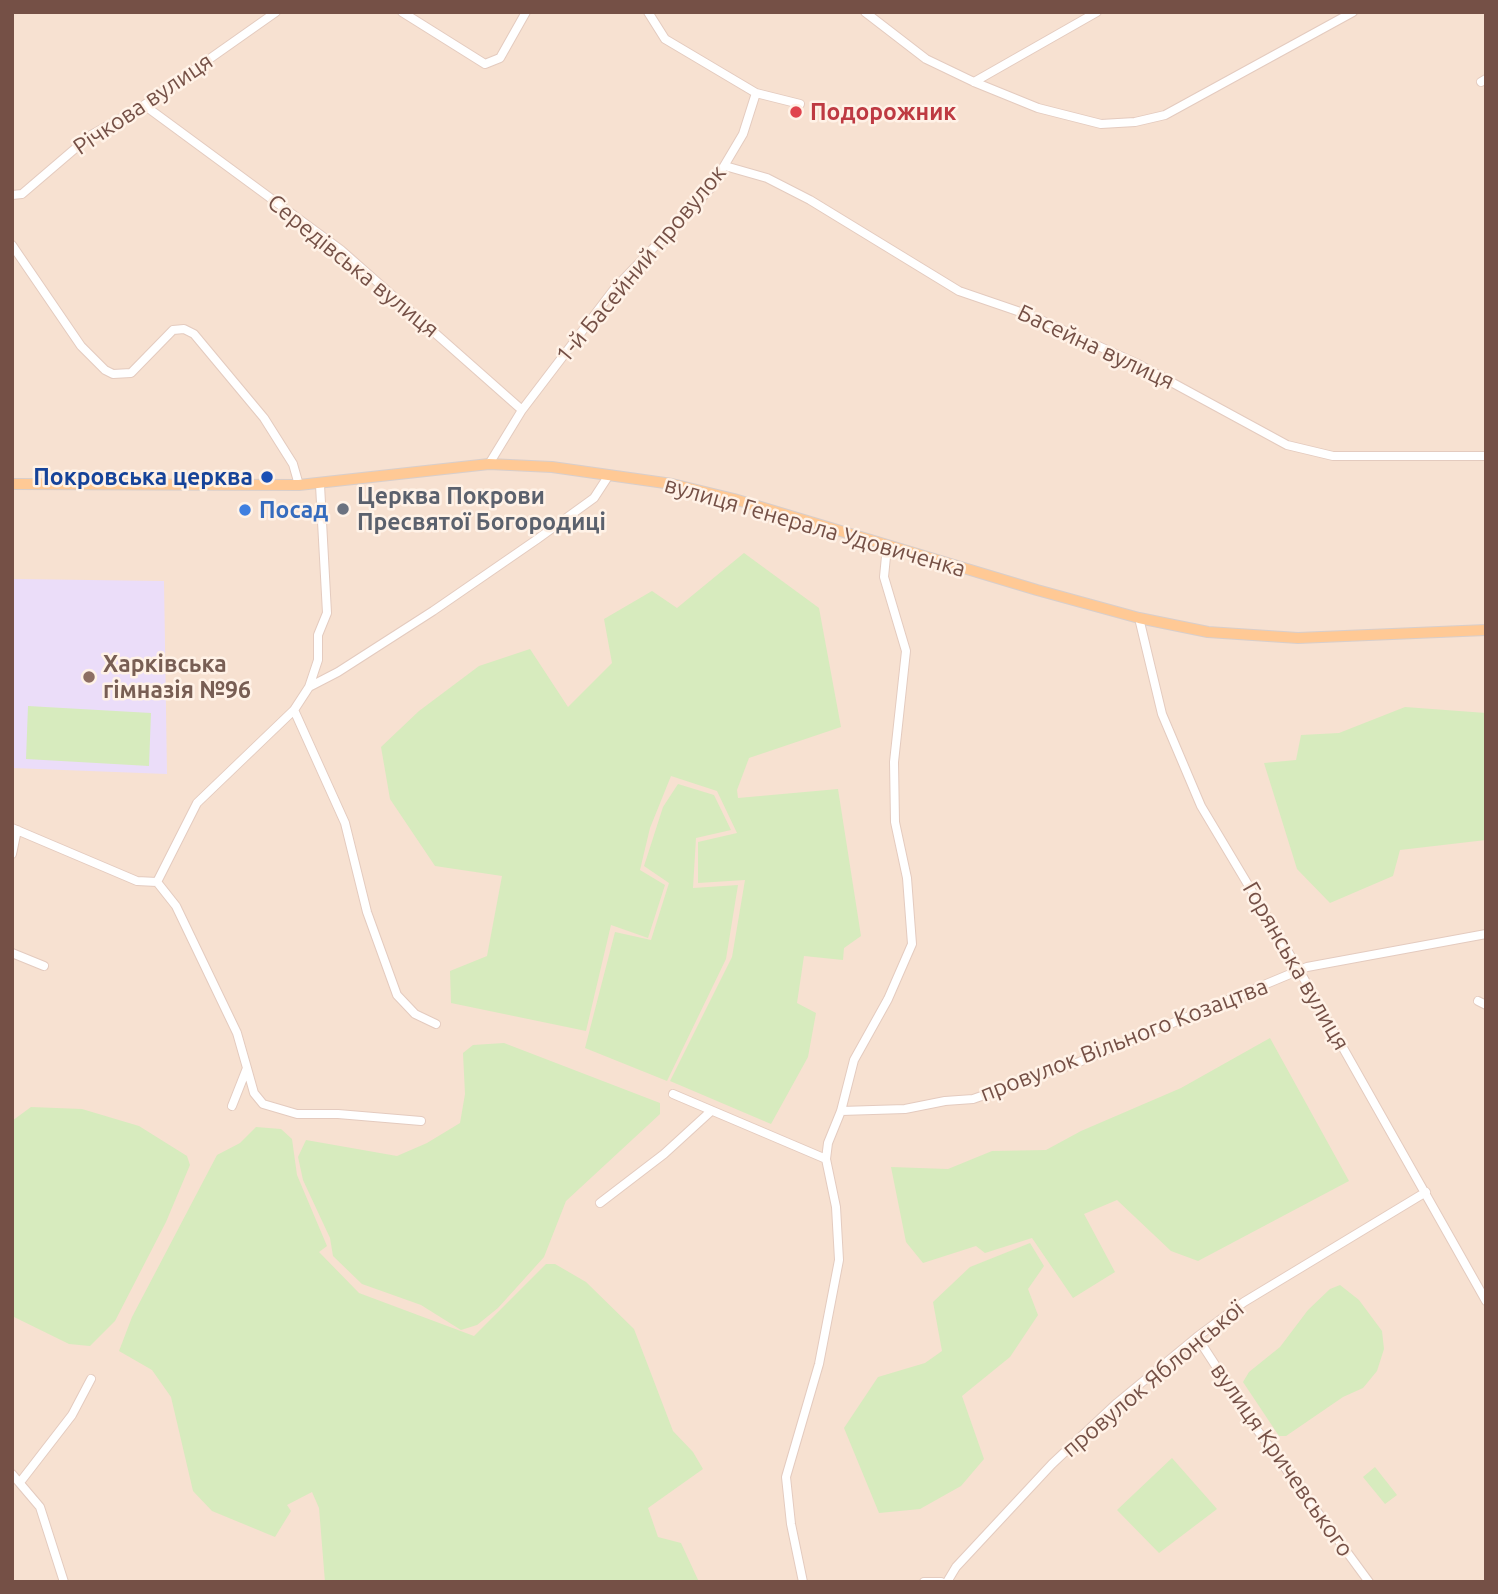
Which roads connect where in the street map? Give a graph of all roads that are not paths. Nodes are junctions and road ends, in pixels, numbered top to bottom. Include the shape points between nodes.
1 (275, 12) edge
2 (402, 12) edge
3 (526, 12) edge
4 (648, 12) edge
5 (865, 12) edge
6 (1097, 12) edge
7 (1353, 12) edge
8 (974, 82) junction
9 (756, 93) junction
10 (800, 104) dead end
11 (144, 105) junction
12 (725, 166) junction
13 (12, 195) edge
14 (12, 245) edge
15 (522, 410) junction
16 (1486, 456) edge
17 (489, 464) junction
18 (609, 475) junction
19 (12, 484) edge
20 (299, 485) junction
21 (320, 485) junction
22 (887, 546) junction
23 (1139, 618) junction
24 (1486, 630) edge
25 (309, 687) junction
26 (294, 710) junction
27 (15, 829) edge
28 (12, 854) edge
29 (156, 882) junction
30 (1486, 934) edge
31 (12, 953) edge
32 (44, 967) dead end
33 (1300, 970) junction
34 (436, 1024) dead end
35 (247, 1068) junction
36 (673, 1094) dead end
37 (232, 1106) dead end
38 (841, 1111) junction
39 (710, 1112) junction
40 (421, 1121) dead end
41 (826, 1159) junction
42 (1426, 1192) junction
43 (600, 1203) dead end
44 (1486, 1301) edge
45 (1197, 1337) junction
46 (91, 1379) dead end
47 (12, 1474) edge
48 (21, 1481) junction
49 (64, 1582) edge
50 (803, 1582) edge
51 (924, 1582) edge
52 (941, 1582) edge
53 (947, 1582) edge
54 (1369, 1582) edge

1 - 11 street, Річкова вулиця
2 - 3 street via 485,64 500,58
4 - 9 street via 665,39
5 - 8 street via 926,59
6 - 8 street
7 - 8 street via 1165,115 1135,122 1101,124 1038,108
9 - 10 street
9 - 12 street, 1-й Басейний провулок via 743,134
11 - 13 street, Річкова вулиця via 91,135 22,194
11 - 15 street, Середівська вулиця via 341,250
12 - 15 street, 1-й Басейний провулок via 711,188 615,288
12 - 16 street, Басейна вулиця via 767,178 959,291 1032,316 1138,364 1286,445 1333,456
14 - 20 street via 81,346 105,370 131,373 173,330 194,334 264,418 293,464
15 - 17 street, 1-й Басейний провулок
17 - 18 main road, вулиця Генерала Удовиченка
17 - 21 main road, вулиця Генерала Удовиченка
18 - 22 main road, вулиця Генерала Удовиченка via 734,499
18 - 25 street via 594,498 536,540 433,611
19 - 20 main road, вулиця Генерала Удовиченка
20 - 21 main road, вулиця Генерала Удовиченка
21 - 25 street via 327,613 318,635 318,660
22 - 23 main road, вулиця Генерала Удовиченка
22 - 38 street via 884,577 906,651 894,774 895,822 907,878 912,944 854,1060
23 - 24 main road, вулиця Генерала Удовиченка via 1208,632 1298,638
23 - 33 street, Горянська вулиця via 1162,714 1201,806
25 - 26 street
26 - 29 street via 197,803
26 - 34 street via 345,823 368,912 397,995 415,1014
27 - 28 street
27 - 29 street via 137,881
29 - 35 street via 176,906 237,1033
30 - 33 street, провулок Вільного Козацтва
31 - 32 street
33 - 38 street, провулок Вільного Козацтва via 1079,1062 973,1100
33 - 42 street, Горянська вулиця
35 - 37 street
35 - 40 street via 254,1093 263,1104 297,1114
36 - 39 street
38 - 41 street
39 - 41 street
39 - 43 street
41 - 50 street via 836,1207 839,1260 820,1364 786,1477
42 - 44 street, Горянська вулиця
42 - 45 street, провулок Яблонської via 1244,1302
45 - 53 street, провулок Яблонської via 1052,1464
45 - 54 street, вулиця Кричевського via 1265,1441
46 - 48 street via 72,1415
47 - 48 street
48 - 49 street via 40,1507
51 - 52 street

